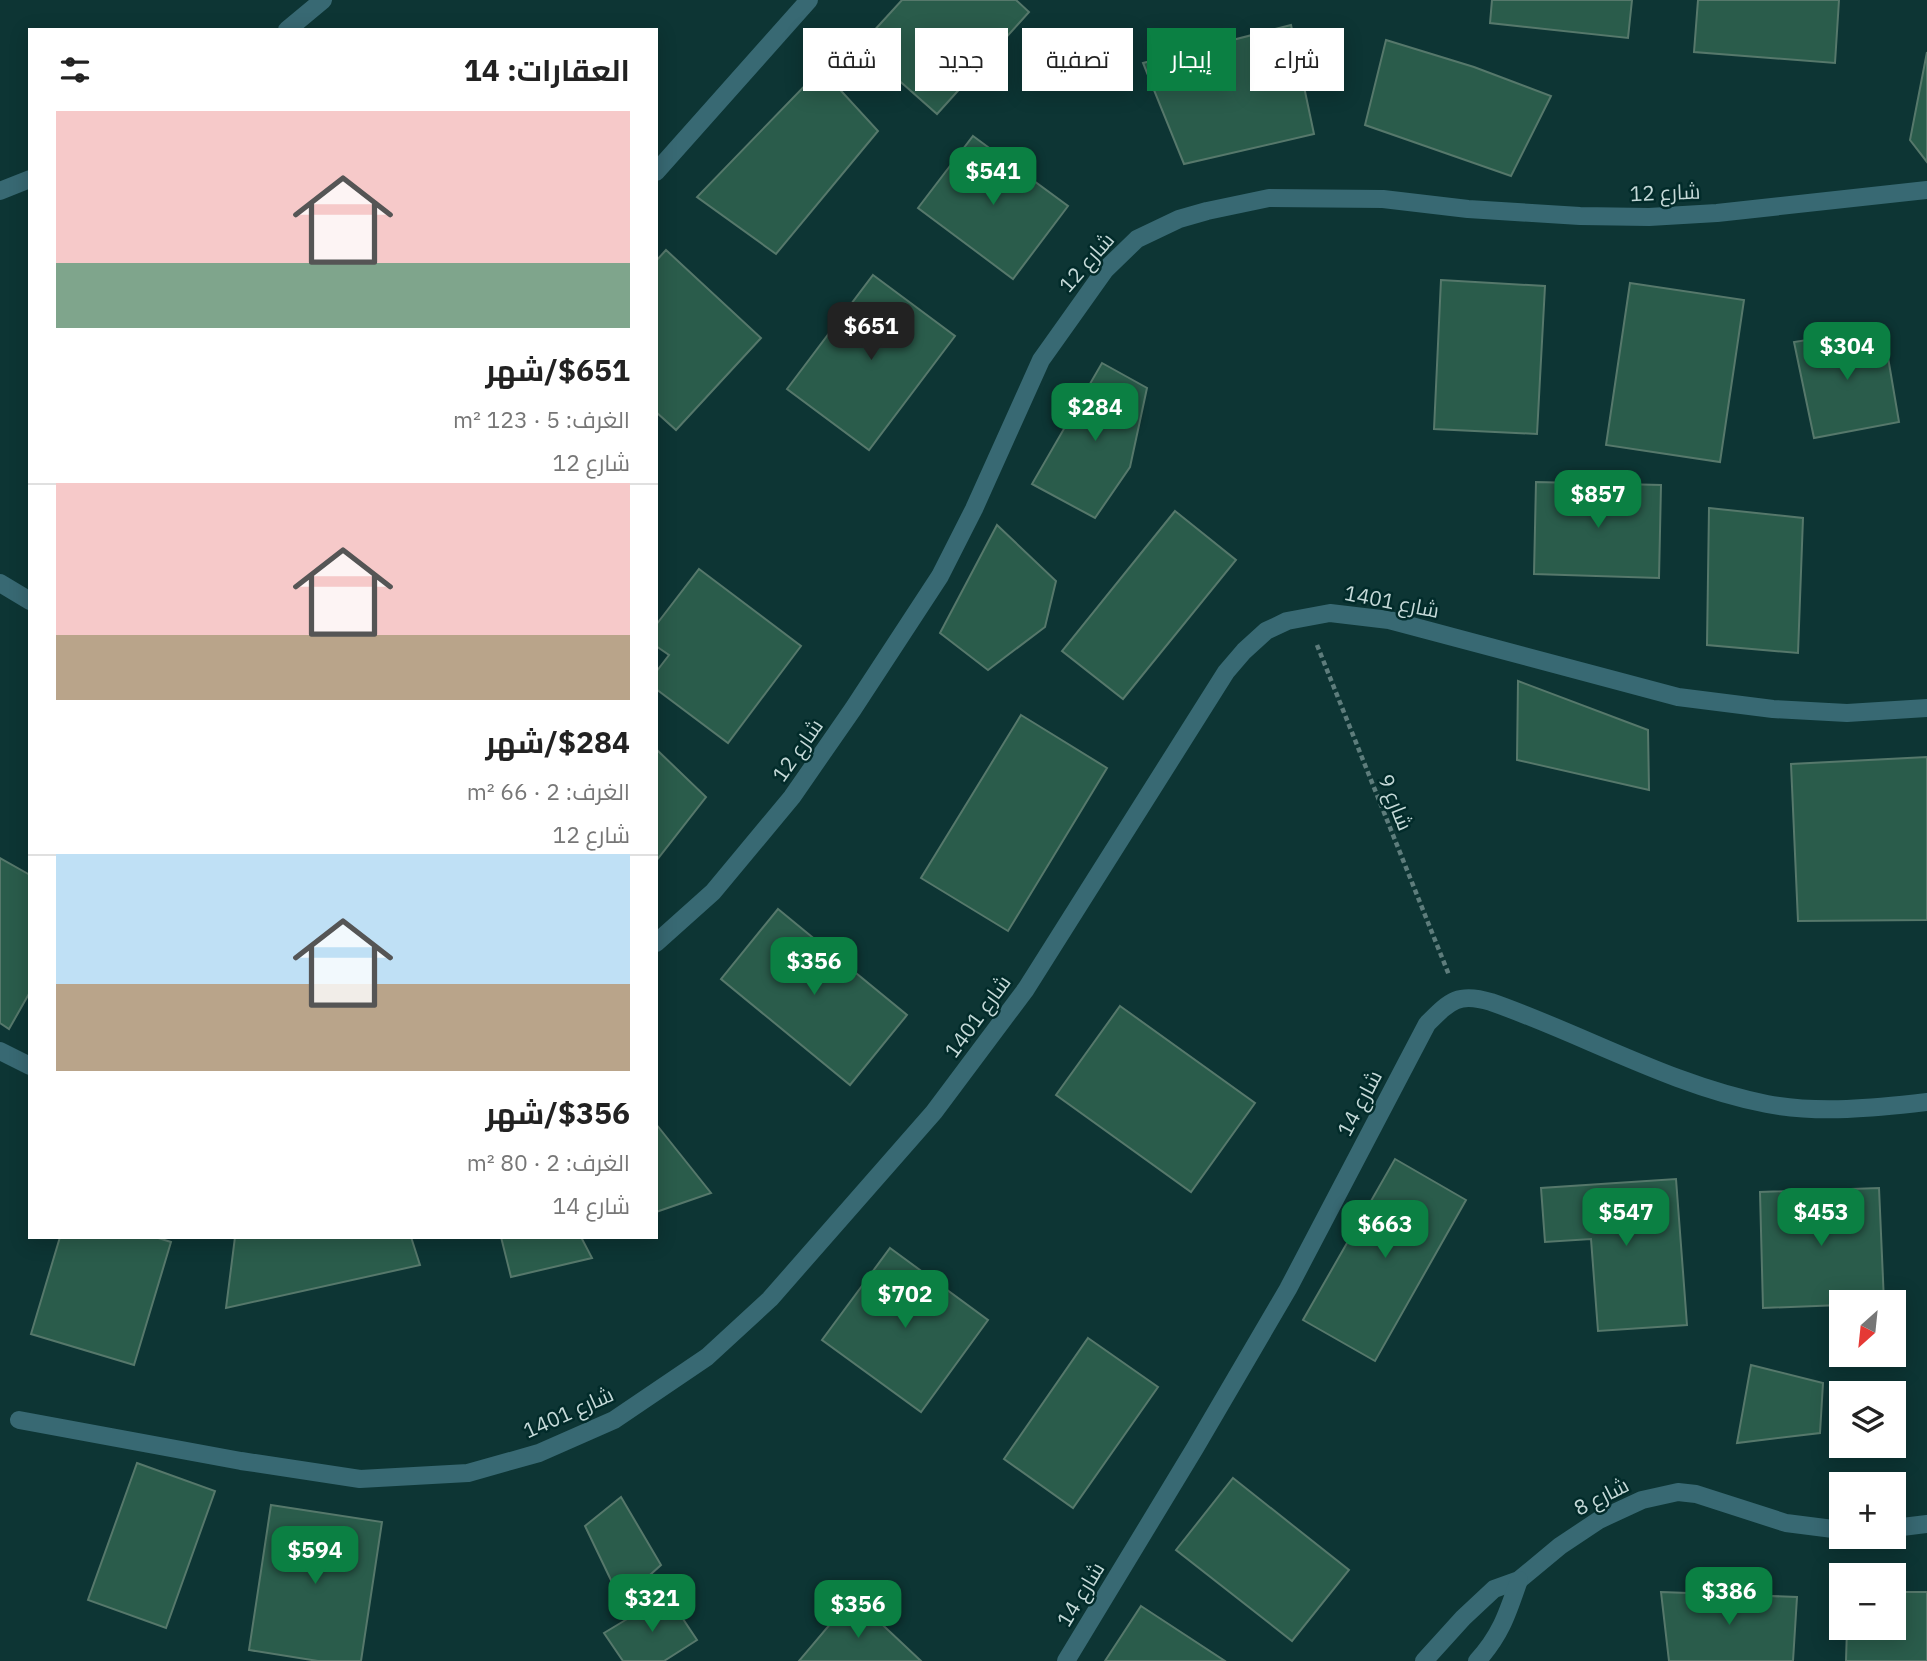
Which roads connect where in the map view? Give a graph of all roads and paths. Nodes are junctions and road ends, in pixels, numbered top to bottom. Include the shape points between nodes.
1 (323, 0) edge
2 (809, 0) edge
3 (289, 28) edge
4 (658, 170) edge
5 (28, 180) edge
6 (1927, 190) edge
7 (0, 191) edge
8 (0, 583) edge
9 (28, 600) edge
10 (1305, 616) junction
11 (1927, 708) edge
12 (658, 941) edge
13 (1458, 999) junction
14 (0, 1051) edge
15 (28, 1065) edge
16 (1927, 1102) edge
17 (19, 1420) dead end
18 (1927, 1524) edge
19 (1906, 1527) edge
20 (1829, 1528) edge
21 (1519, 1580) junction
22 (1066, 1661) edge
23 (1424, 1661) edge
24 (1477, 1661) edge

1 - 3 street
2 - 4 street
5 - 7 street
6 - 12 street, شارع 12 via 1649,217 1468,209 1383,199 1269,198 1179,219 1137,239 1105,270 1041,360 940,576 853,709 792,797 713,892
8 - 9 street
10 - 11 street, شارع 1401 via 1329,612 1389,620 1678,697 1835,712
10 - 13 path, شارع 9
10 - 17 street, شارع 1401 via 1266,631 1226,672 1026,989 934,1112 770,1298 706,1357 614,1420 538,1453 468,1473 360,1479
13 - 16 street via 1469,996 1491,1002 1676,1076 1769,1105 1847,1109
13 - 22 street, شارع 14 via 1427,1024 1288,1289
14 - 15 street
18 - 19 street
20 - 21 street, شارع 8 via 1786,1523 1696,1494 1670,1493 1599,1520
21 - 23 street, شارع 8 via 1494,1590
21 - 24 street via 1505,1623

